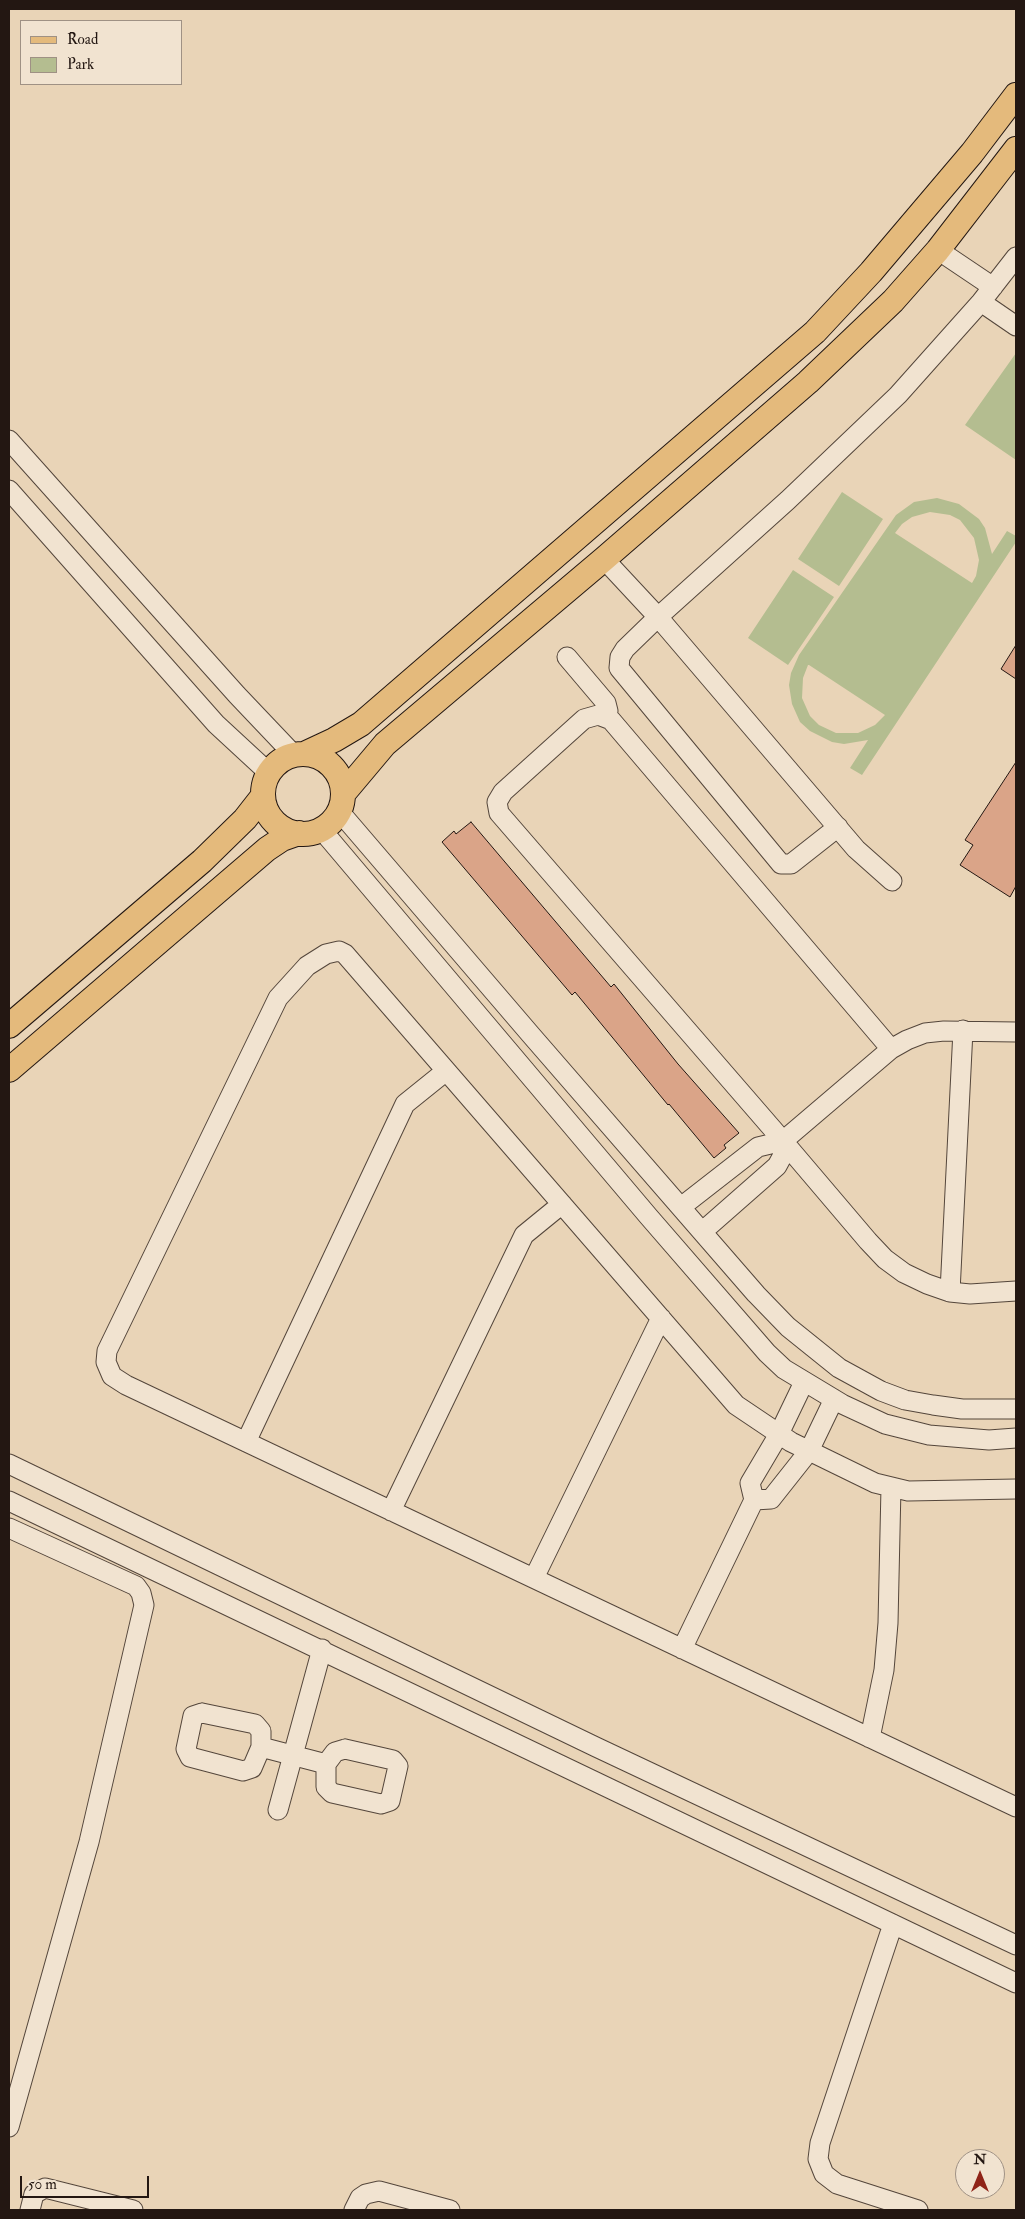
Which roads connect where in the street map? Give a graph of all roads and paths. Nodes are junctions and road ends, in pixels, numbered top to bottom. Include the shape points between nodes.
1 (1016, 95) edge
2 (1016, 149) edge
3 (938, 250) junction
4 (1016, 257) edge
5 (993, 287) junction
6 (981, 302) junction
7 (1016, 326) edge
8 (9, 440) edge
9 (9, 490) edge
10 (604, 559) junction
11 (118, 562) junction
12 (92, 584) junction
13 (658, 617) junction
14 (567, 658) dead end
15 (605, 717) junction
16 (299, 754) junction
17 (269, 774) junction
18 (263, 796) junction
19 (341, 802) junction
20 (838, 827) junction
21 (310, 831) junction
22 (892, 881) dead end
23 (9, 1026) edge
24 (963, 1030) junction
25 (1016, 1032) edge
26 (531, 1035) junction
27 (891, 1049) junction
28 (509, 1050) junction
29 (9, 1070) edge
30 (446, 1071) junction
31 (783, 1141) junction
32 (562, 1204) junction
33 (681, 1207) junction
34 (703, 1231) junction
35 (1016, 1291) edge
36 (950, 1292) junction
37 (661, 1318) junction
38 (804, 1382) junction
39 (834, 1399) junction
40 (1016, 1409) edge
41 (779, 1434) junction
42 (1016, 1438) edge
43 (246, 1442) junction
44 (808, 1451) junction
45 (9, 1464) edge
46 (891, 1486) junction
47 (1016, 1489) edge
48 (754, 1500) junction
49 (9, 1501) edge
50 (391, 1511) junction
51 (9, 1528) edge
52 (534, 1578) junction
53 (682, 1649) junction
54 (322, 1650) junction
55 (870, 1738) junction
56 (260, 1747) dead end
57 (292, 1755) junction
58 (326, 1764) dead end
59 (1016, 1807) edge
60 (278, 1810) dead end
61 (893, 1924) junction
62 (1016, 1946) edge
63 (1016, 1983) edge
64 (9, 2127) edge
65 (30, 2210) edge
66 (133, 2210) edge
67 (354, 2210) edge
68 (450, 2210) edge
69 (918, 2210) edge

1 - 16 main road via 972,153 871,272 815,332 361,724 334,740
2 - 3 main road
3 - 5 street
3 - 10 main road via 892,301 808,382
4 - 5 street
5 - 6 street
6 - 7 street
6 - 13 street via 891,401 788,500
8 - 11 street
9 - 12 street
10 - 13 street
10 - 19 main road via 385,744
11 - 12 street
11 - 16 street via 237,695
12 - 17 street via 216,724
13 - 20 street
13 - 20 street via 625,649 619,660 620,668 767,850 781,864 789,865
14 - 15 street via 606,703 608,711
15 - 27 street via 616,724
15 - 31 street via 598,715 584,719 510,785 499,796 499,813
16 - 17 main road via 276,765
16 - 19 main road via 316,756 336,771 341,782
17 - 18 main road
18 - 21 main road via 278,825 288,830
18 - 23 main road via 245,819 202,860
19 - 21 main road via 335,818
19 - 26 street
20 - 22 street via 856,849
21 - 28 street
21 - 29 main road via 282,839 267,849
24 - 25 street
24 - 27 street via 925,1034
24 - 36 street
26 - 28 street
26 - 33 street
27 - 31 street
28 - 38 street via 767,1353
30 - 32 street
30 - 43 street via 406,1104
30 - 43 street via 346,954 340,951 326,954 307,966 278,998 107,1351 106,1362 112,1376 126,1385
31 - 33 street via 758,1147
31 - 34 street via 783,1155 777,1166
31 - 36 street via 885,1259 919,1281
32 - 37 street
32 - 50 street via 524,1235
33 - 34 street
34 - 40 street via 788,1327 857,1380 905,1400 970,1409
35 - 36 street
37 - 41 street via 736,1405
37 - 52 street
38 - 39 street
38 - 41 street
39 - 42 street via 885,1424 906,1430 959,1438
39 - 44 street
41 - 44 street
41 - 48 street via 750,1483
43 - 50 street
44 - 46 street
44 - 48 street via 771,1499
45 - 62 street
46 - 47 street via 908,1491
46 - 55 street via 888,1623 884,1670
48 - 53 street
49 - 54 street
50 - 52 street
51 - 64 street via 136,1586 144,1605 89,1842
52 - 53 street
53 - 55 street
54 - 57 street
54 - 61 street
55 - 59 street
56 - 57 street
57 - 58 street
57 - 60 street
61 - 63 street
61 - 69 street via 820,2143 818,2159 824,2174 837,2184
65 - 66 street via 34,2194 51,2188
67 - 68 street via 360,2198 379,2191

